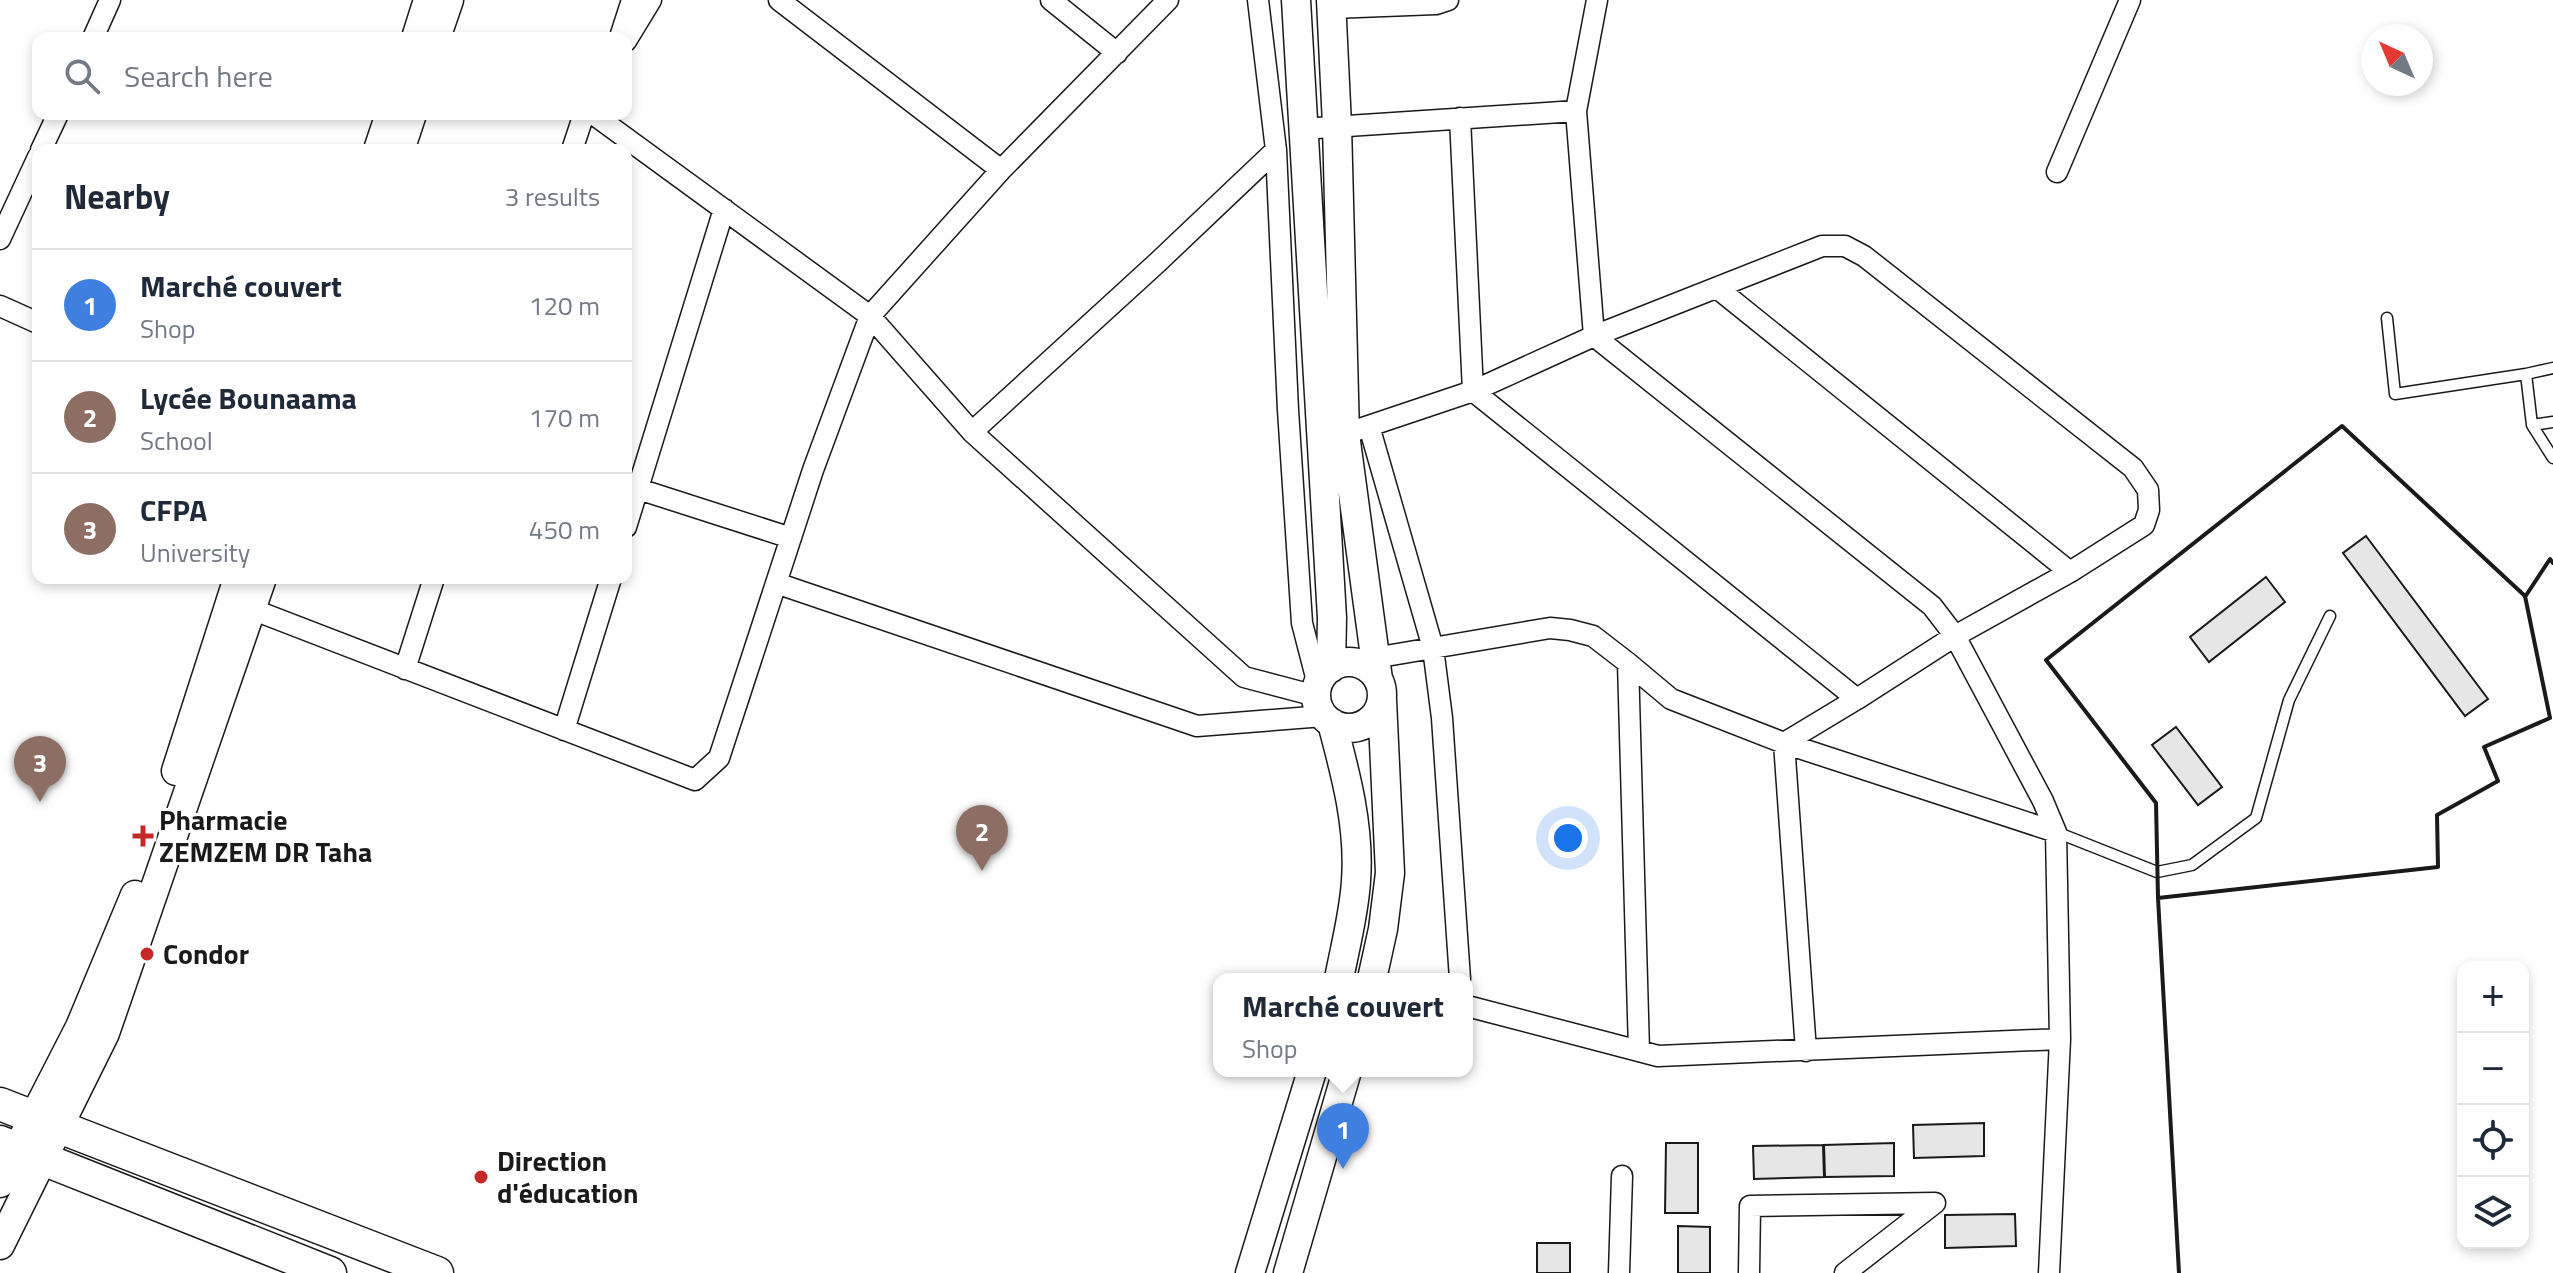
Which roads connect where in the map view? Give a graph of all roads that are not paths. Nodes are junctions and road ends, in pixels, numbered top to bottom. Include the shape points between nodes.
1 (110, 0) edge
2 (428, 0) edge
3 (449, 0) edge
4 (632, 0) edge
5 (651, 0) edge
6 (779, 0) edge
7 (1051, 0) edge
8 (1168, 0) edge
9 (1258, 0) edge
10 (1296, 0) edge
11 (1448, 0) edge
12 (1597, 0) edge
13 (2130, 0) edge
14 (1332, 4) edge
15 (96, 32) edge
16 (418, 32) edge
17 (438, 32) edge
18 (622, 32) edge
19 (631, 32) edge
20 (1117, 53) junction
21 (1576, 111) junction
22 (1460, 118) junction
23 (55, 120) edge
24 (388, 120) edge
25 (410, 120) edge
26 (582, 120) edge
27 (601, 120) edge
28 (1337, 125) junction
29 (1302, 129) junction
30 (44, 144) edge
31 (380, 144) edge
32 (402, 144) edge
33 (574, 144) edge
34 (1276, 150) junction
35 (32, 170) edge
36 (1001, 170) junction
37 (2057, 172) dead end
38 (724, 209) junction
39 (0, 239) edge
40 (1717, 288) junction
41 (0, 306) edge
42 (870, 316) junction
43 (2387, 318) dead end
44 (32, 320) edge
45 (1594, 336) junction
46 (2553, 368) edge
47 (2526, 374) junction
48 (1473, 391) junction
49 (2553, 422) edge
50 (2532, 425) junction
51 (1345, 431) junction
52 (972, 432) junction
53 (2553, 458) edge
54 (632, 487) edge
55 (791, 538) junction
56 (2070, 572) junction
57 (776, 583) junction
58 (432, 584) edge
59 (609, 584) edge
60 (240, 596) edge
61 (2330, 616) dead end
62 (1955, 636) junction
63 (1433, 648) junction
64 (1628, 663) junction
65 (405, 669) junction
66 (1378, 679) junction
67 (1324, 698) junction
68 (1857, 699) junction
69 (564, 730) junction
70 (1784, 743) junction
71 (2056, 832) junction
72 (1340, 973) edge
73 (1373, 973) edge
74 (1460, 973) edge
75 (1473, 1008) edge
76 (2060, 1039) junction
77 (1639, 1051) junction
78 (1806, 1051) junction
79 (1310, 1077) edge
80 (1345, 1077) edge
81 (0, 1104) edge
82 (46, 1121) junction
83 (19, 1150) edge
84 (1622, 1176) dead end
85 (0, 1183) edge
86 (0, 1245) edge
87 (330, 1273) edge
88 (437, 1273) edge
89 (1250, 1273) edge
90 (1288, 1273) edge
91 (1619, 1273) edge
92 (1749, 1273) edge
93 (1845, 1273) edge
94 (2049, 1273) edge

1 - 15 street
2 - 16 street
3 - 17 street
4 - 18 street
5 - 19 street
6 - 36 street
7 - 20 street
8 - 20 street
9 - 34 street
10 - 29 street
11 - 14 street
12 - 21 street
13 - 37 street
14 - 28 street
20 - 36 street
21 - 22 street
21 - 45 street
22 - 28 street
22 - 48 street
23 - 30 street
24 - 31 street
25 - 32 street
26 - 33 street
27 - 38 street
28 - 29 street
28 - 51 street
29 - 51 street
34 - 52 street
34 - 67 street via 1302,623
35 - 39 street
36 - 42 street
38 - 42 street
38 - 54 street
40 - 45 street
40 - 56 street
40 - 56 street via 1822,246 1845,246 2133,468 2148,490 2144,525
41 - 44 street
42 - 52 street
42 - 55 street
43 - 47 lane via 2395,394
45 - 48 street
45 - 62 street via 1932,606
46 - 47 lane
47 - 50 lane
48 - 51 street
48 - 68 street
49 - 50 lane
50 - 53 lane
51 - 63 street
51 - 66 street
51 - 67 street
52 - 67 street via 1244,677
54 - 55 street
55 - 57 street
56 - 62 street
57 - 67 street via 1197,726
57 - 69 street via 719,758 695,780
58 - 65 street
59 - 69 street
60 - 65 street
60 - 82 street via 105,1033
61 - 71 lane via 2289,700 2256,818 2192,865 2157,872
62 - 68 street
62 - 71 street
63 - 64 street via 1550,628 1593,636
63 - 66 street
63 - 74 street
64 - 70 street via 1671,699
64 - 77 street
65 - 69 street
66 - 67 street via 1362,665 1341,663
66 - 67 street via 1372,719 1363,726 1342,728
66 - 73 street via 1390,873
67 - 72 street via 1354,822 1356,881
68 - 70 street
70 - 71 street
70 - 78 street
71 - 76 street
75 - 77 street
76 - 78 street
76 - 94 street
77 - 78 street via 1658,1056
79 - 89 street
80 - 90 street
81 - 82 main road
82 - 83 street
82 - 88 main road
83 - 85 street
83 - 86 street
83 - 87 main road
84 - 91 street
92 - 93 street via 1750,1206 1935,1203

